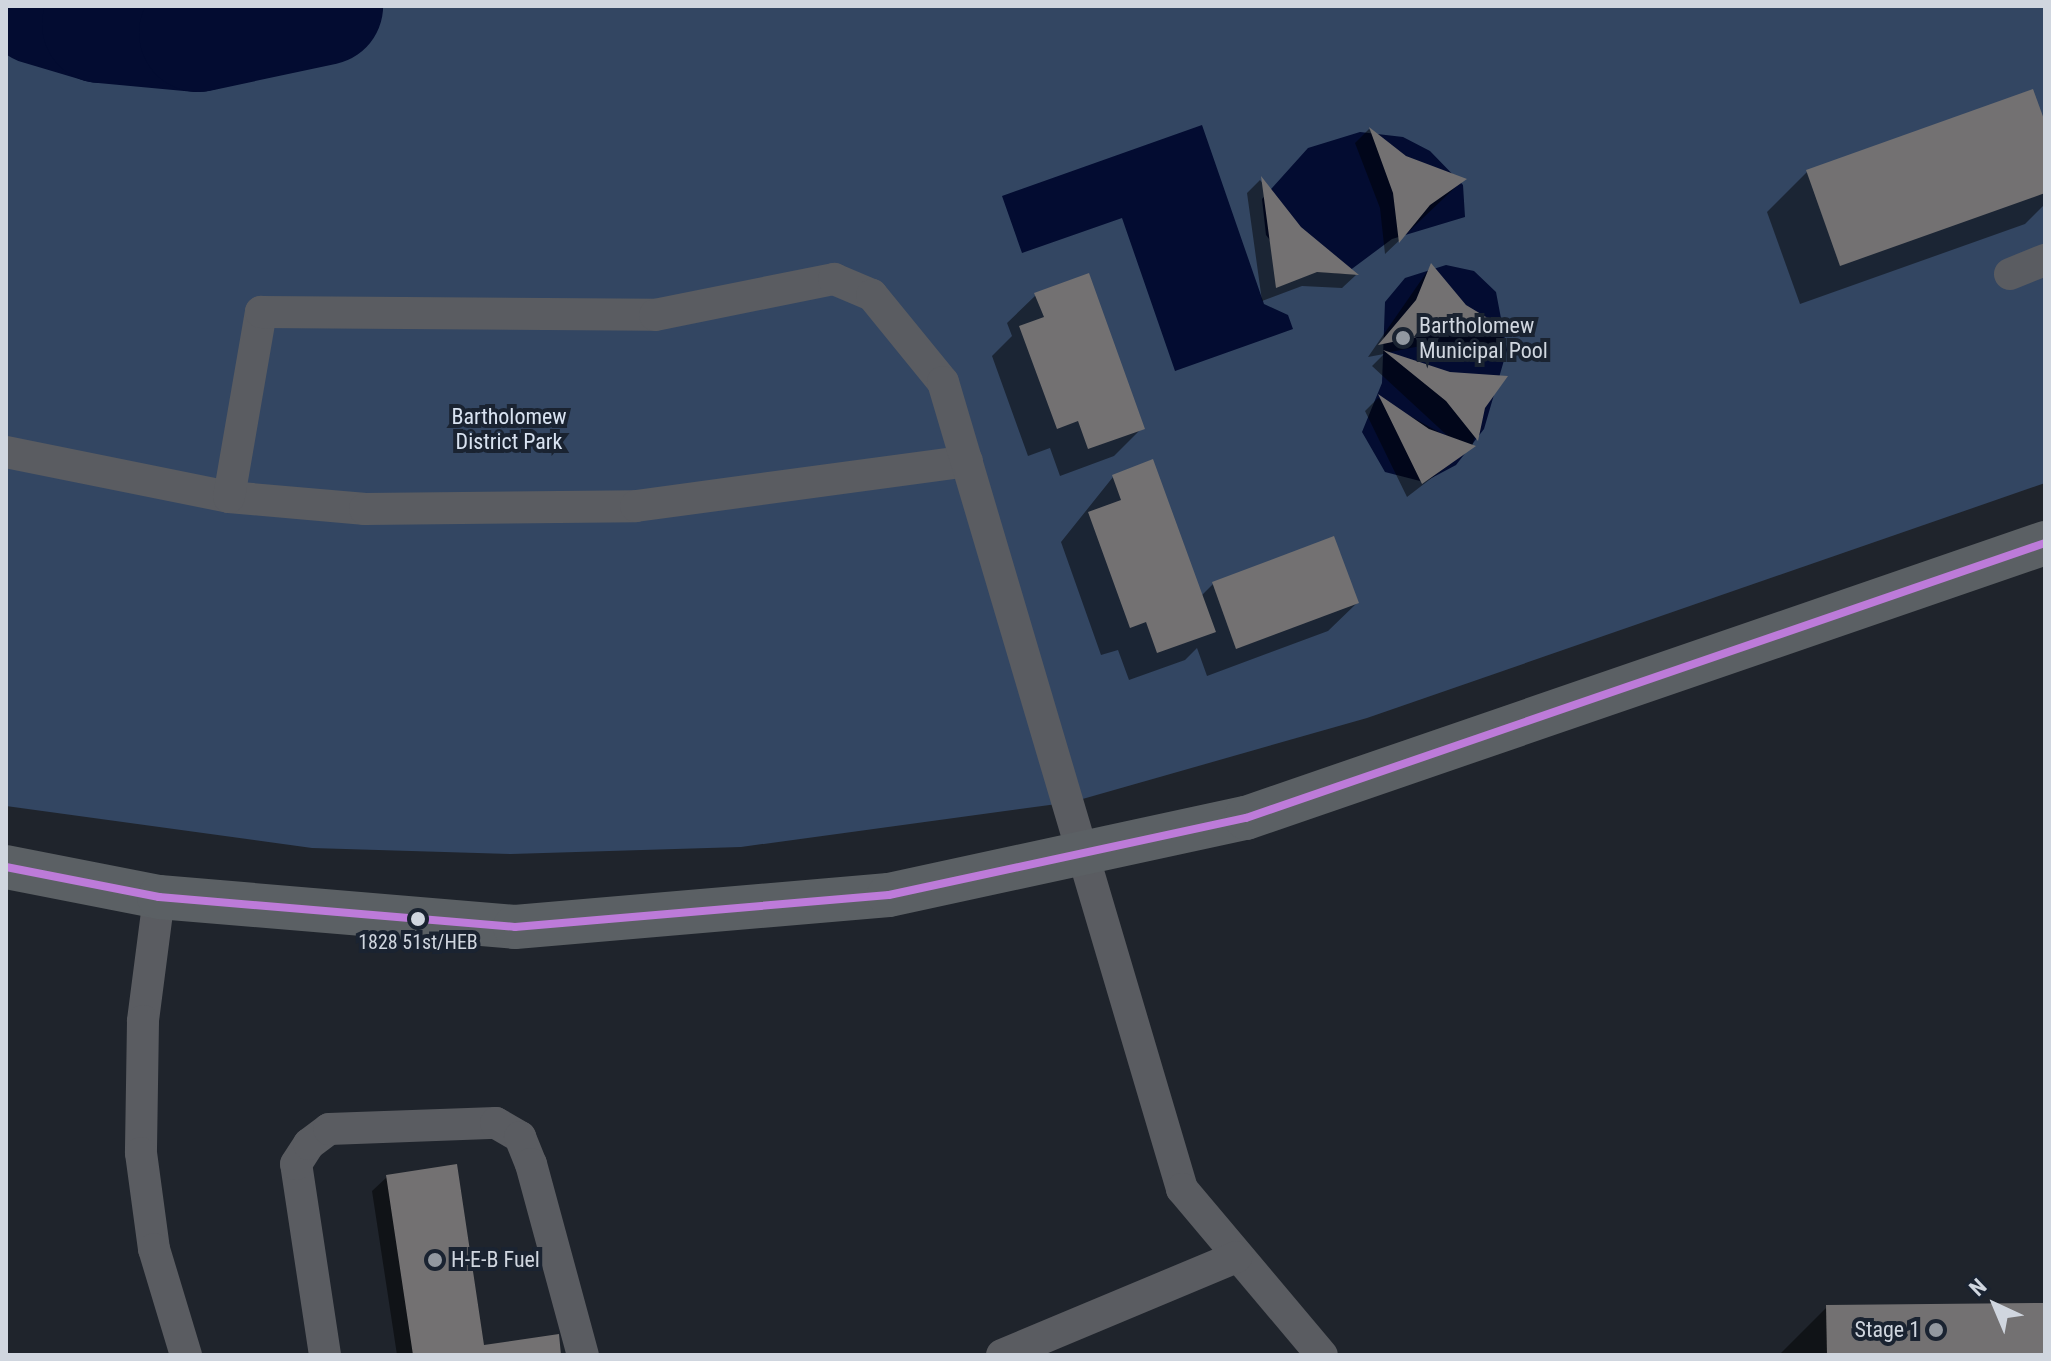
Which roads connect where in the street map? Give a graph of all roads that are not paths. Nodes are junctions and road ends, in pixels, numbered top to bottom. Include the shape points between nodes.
1 (2045, 260) edge
2 (2010, 274) dead end
3 (6, 452) edge
4 (967, 461) junction
5 (229, 497) junction
6 (2045, 543) edge
7 (1089, 856) junction
8 (6, 867) edge
9 (159, 897) junction
10 (1236, 1257) junction
11 (186, 1355) edge
12 (325, 1355) edge
13 (583, 1355) edge
14 (1002, 1355) edge
15 (1322, 1355) edge

1 - 2 lane
3 - 5 lane
4 - 5 lane via 636,506 365,509
4 - 5 lane via 943,382 915,339 872,295 834,279 655,315 261,312
4 - 7 lane
6 - 7 main road via 1246,818
7 - 9 main road via 889,895 515,927
7 - 10 lane via 1158,1127 1182,1189
8 - 9 main road
9 - 11 lane via 143,1021 141,1153 154,1249
10 - 14 lane
10 - 15 lane
12 - 13 lane via 296,1164 309,1144 329,1129 496,1123 520,1137 531,1164

